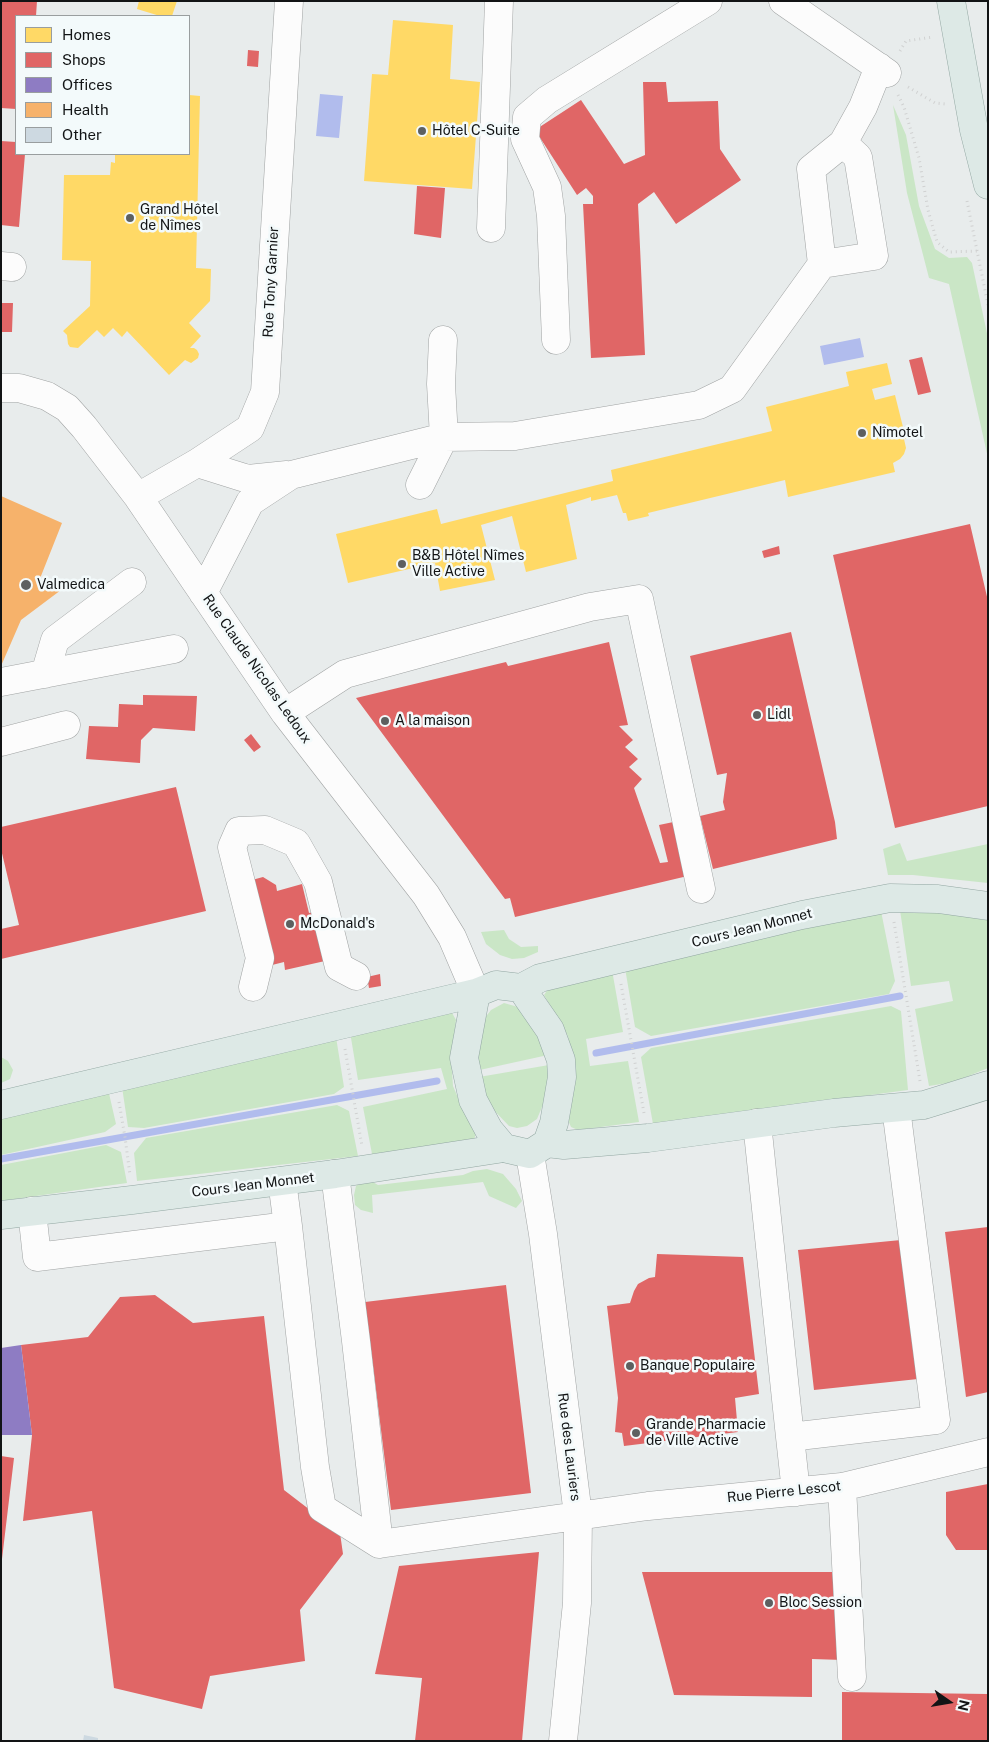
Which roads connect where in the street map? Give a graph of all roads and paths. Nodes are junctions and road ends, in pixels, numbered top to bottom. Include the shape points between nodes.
1 (288, 1) edge
2 (499, 1) edge
3 (708, 1) edge
4 (783, 1) edge
5 (951, 1) edge
6 (936, 36) dead end
7 (883, 70) junction
8 (948, 104) dead end
9 (843, 143) junction
10 (988, 185) edge
11 (492, 228) dead end
12 (977, 251) dead end
13 (822, 264) junction
14 (443, 340) dead end
15 (556, 340) dead end
16 (1, 388) edge
17 (444, 437) junction
18 (197, 463) junction
19 (291, 475) junction
20 (420, 485) dead end
21 (138, 497) junction
22 (132, 582) dead end
23 (203, 593) junction
24 (174, 649) dead end
25 (45, 674) junction
26 (1, 682) edge
27 (285, 713) junction
28 (66, 725) dead end
29 (1, 742) edge
30 (701, 890) dead end
31 (988, 906) edge
32 (894, 920) dead end
33 (356, 976) dead end
34 (621, 980) dead end
35 (253, 987) dead end
36 (521, 988) junction
37 (476, 993) junction
38 (344, 1046) dead end
39 (988, 1085) edge
40 (922, 1090) dead end
41 (1, 1104) edge
42 (896, 1108) junction
43 (644, 1116) dead end
44 (123, 1123) dead end
45 (757, 1123) junction
46 (504, 1148) junction
47 (538, 1149) junction
48 (363, 1150) dead end
49 (335, 1174) junction
50 (130, 1179) dead end
51 (282, 1181) junction
52 (32, 1211) junction
53 (1, 1215) edge
54 (288, 1226) junction
55 (790, 1437) junction
56 (988, 1452) edge
57 (842, 1487) junction
58 (796, 1492) junction
59 (578, 1516) junction
60 (379, 1544) junction
61 (852, 1677) dead end
62 (563, 1741) edge

1 - 18 street, Rue Tony Garnier via 265,392 250,428
2 - 11 street
3 - 15 street via 547,100 527,117 525,139 547,187 552,216
4 - 7 street
5 - 10 main road via 974,130
6 - 7 path via 906,41
7 - 8 path via 935,103
7 - 9 street
7 - 12 path via 904,106 937,242 950,252
9 - 13 street via 811,169
9 - 13 street via 858,157 874,256
13 - 17 street via 732,389 699,405 515,436
14 - 17 street
16 - 21 street, Rue Claude Nicolas Ledoux via 19,388 47,396 67,408
17 - 19 street
17 - 20 street
18 - 19 street via 248,479
18 - 21 street, Rue Tony Garnier
19 - 23 street via 250,502
21 - 23 street, Rue Claude Nicolas Ledoux
22 - 25 street via 55,640
23 - 27 street, Rue Claude Nicolas Ledoux
24 - 25 street
25 - 26 street
27 - 30 street via 345,674 590,607 639,599
27 - 37 street, Rue Claude Nicolas Ledoux via 426,895 452,937
28 - 29 street
31 - 36 main road, Cours Jean Monnet via 938,900 883,900 802,915 540,978
32 - 40 path
33 - 35 street via 339,967 318,882 296,843 265,830 239,831 232,847 260,958
34 - 43 path
36 - 37 main road via 496,985
36 - 47 main road via 550,1030 561,1060 562,1077 554,1123
37 - 41 main road
37 - 46 main road via 464,1058 473,1100
38 - 48 path
39 - 42 main road via 924,1105
42 - 45 main road
42 - 55 street via 936,1420
44 - 50 path
45 - 47 main road
45 - 55 street
46 - 47 main road
46 - 49 main road, Cours Jean Monnet
47 - 59 street, Rue des Lauriers via 543,1234
49 - 51 main road, Cours Jean Monnet
49 - 60 street
51 - 52 main road, Cours Jean Monnet
51 - 54 street
52 - 53 main road, Cours Jean Monnet
52 - 54 street via 37,1257
54 - 60 street via 322,1508
55 - 58 street
56 - 57 street, Rue Pierre Lescot
57 - 58 street, Rue Pierre Lescot
57 - 61 street
58 - 59 street, Rue Pierre Lescot
59 - 60 street, Rue Pierre Lescot
59 - 62 street, Rue des Lauriers via 577,1603

